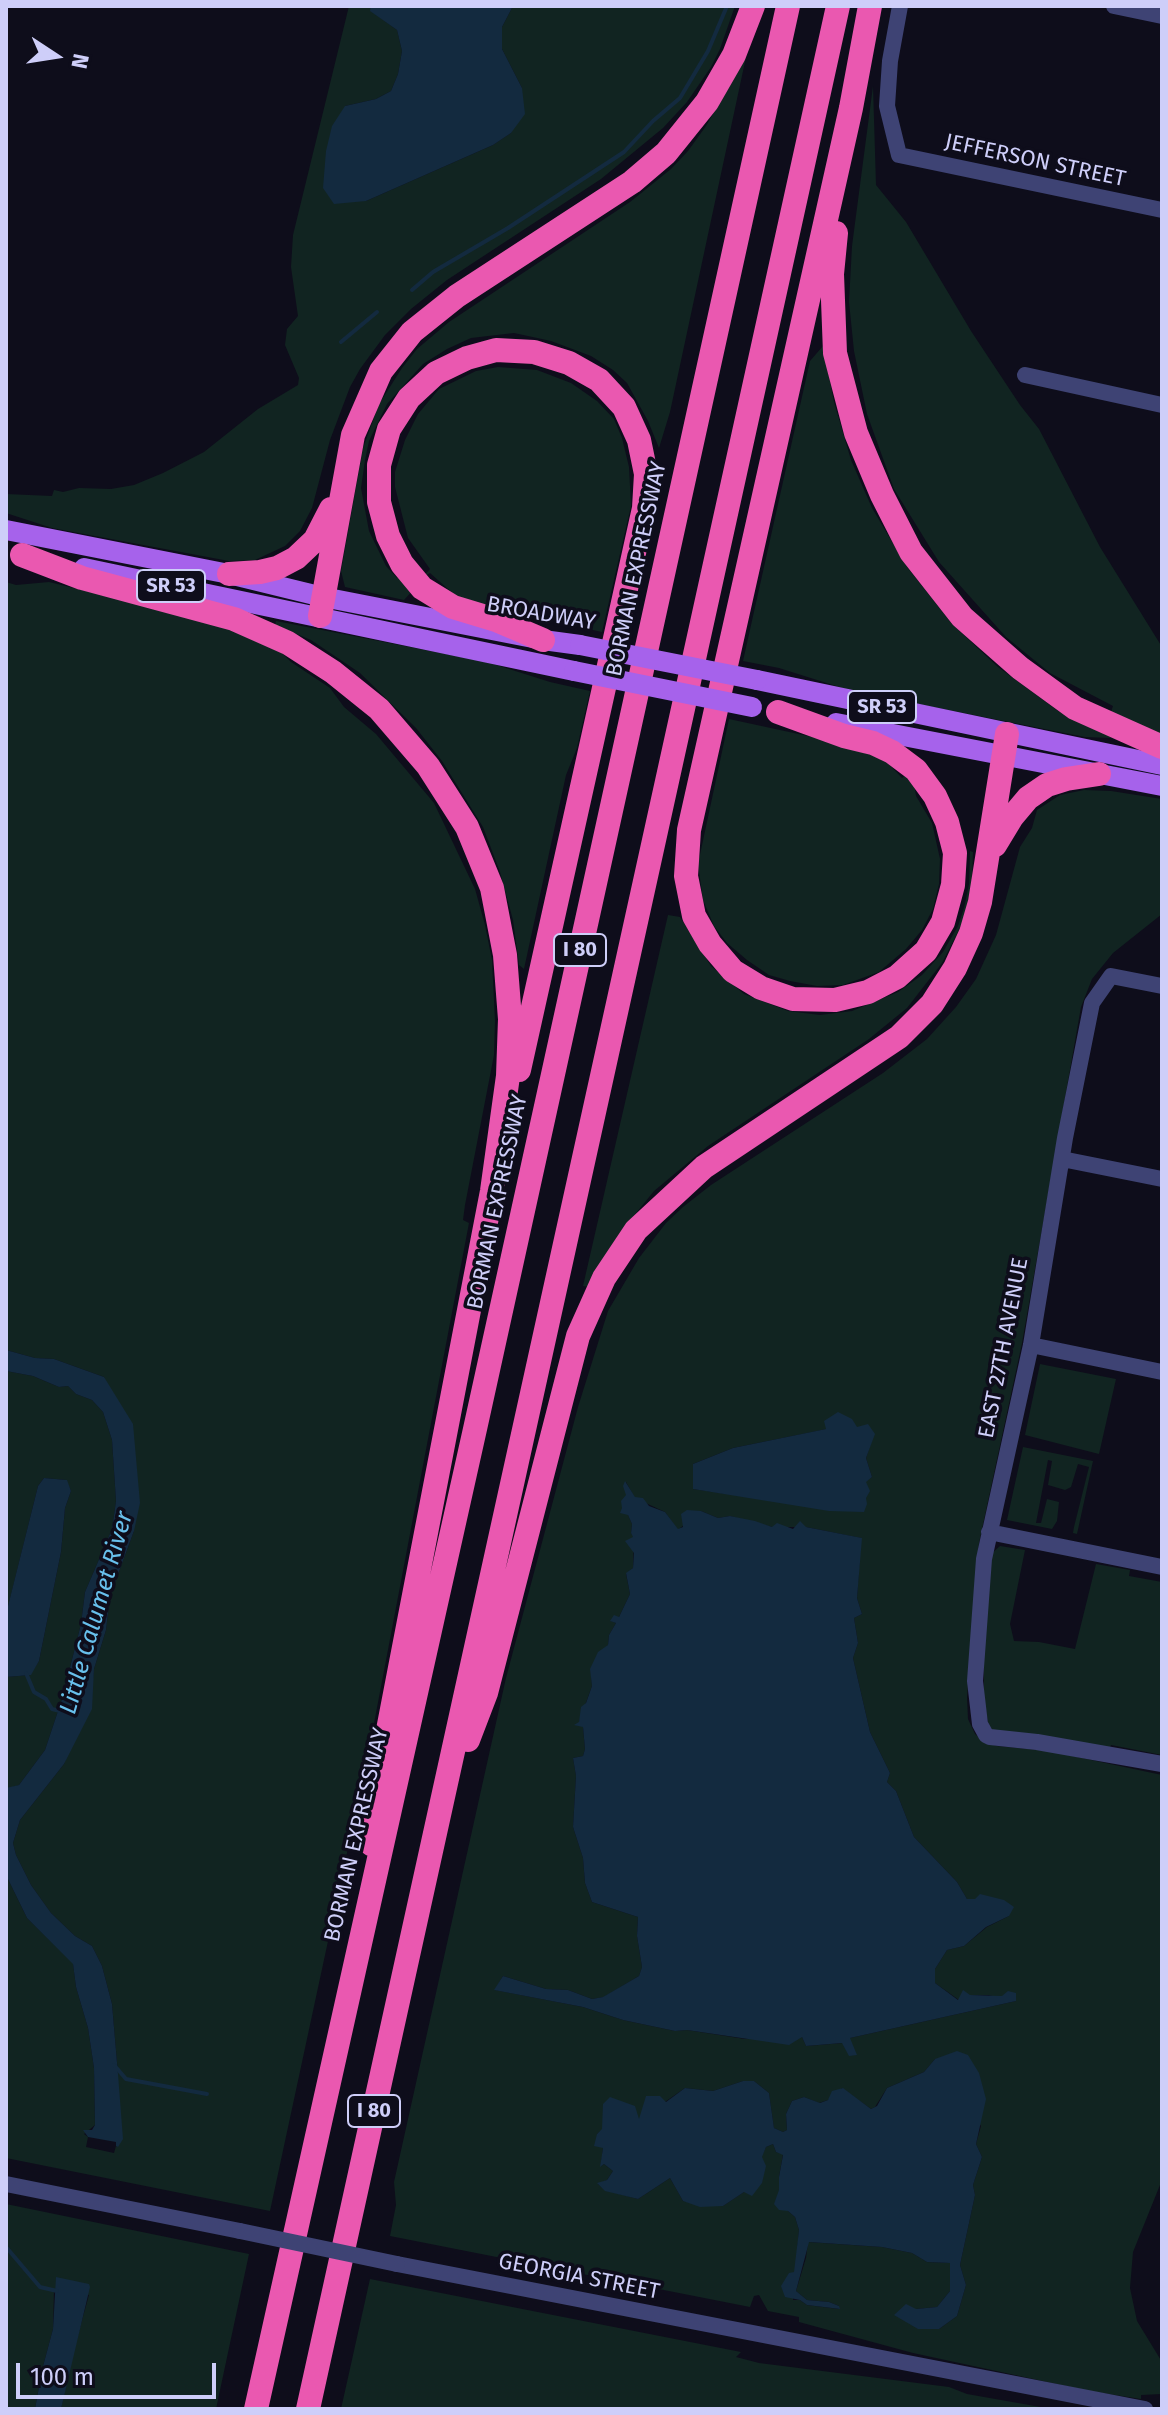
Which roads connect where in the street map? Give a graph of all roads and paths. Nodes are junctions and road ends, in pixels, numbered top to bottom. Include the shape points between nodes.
1 (753, 6) edge
2 (788, 6) edge
3 (838, 6) edge
4 (870, 6) edge
5 (900, 6) edge
6 (1114, 6) edge
7 (1162, 16) edge
8 (851, 108) junction
9 (1162, 210) edge
10 (1025, 375) dead end
11 (1162, 405) edge
12 (345, 469) junction
13 (6, 530) edge
14 (14, 553) edge
15 (229, 574) junction
16 (321, 606) junction
17 (543, 640) junction
18 (778, 712) junction
19 (1006, 745) junction
20 (1162, 747) edge
21 (1162, 765) edge
22 (1099, 774) junction
23 (1162, 786) edge
24 (989, 854) junction
25 (1162, 986) edge
26 (1062, 1159) junction
27 (1162, 1179) edge
28 (492, 1191) junction
29 (1031, 1345) junction
30 (1162, 1372) edge
31 (989, 1532) junction
32 (1162, 1567) edge
33 (1162, 1764) edge
34 (440, 1813) junction
35 (371, 1893) junction
36 (6, 2184) edge
37 (256, 2409) edge
38 (308, 2409) edge
39 (1145, 2409) edge

1 - 12 highway via 734,55 707,102 666,153 632,182 457,296 412,332 381,371 353,435
2 - 35 highway, BORMAN EXPRESSWAY / I 80
3 - 34 highway, I 80
4 - 8 highway
5 - 9 street, JEFFERSON STREET via 887,106 899,155
6 - 7 street
8 - 18 highway via 689,830 686,876 694,916 733,971 793,999 835,1000 868,992 897,977 926,951 943,922 955,853 947,822 916,770 892,752
8 - 20 highway via 832,274 835,353 856,433 882,495 911,552 962,617 1075,708
10 - 11 street
12 - 15 highway via 329,515 315,540 296,558 277,568
12 - 16 highway
13 - 15 main road, BROADWAY / SR 53
14 - 16 main road, BROADWAY / SR 53
14 - 28 highway via 82,578 234,619 288,643 379,709 428,766 467,827 492,888 505,955 508,1062
15 - 16 main road, BROADWAY / SR 53
16 - 17 main road, BROADWAY / SR 53
16 - 18 main road, BROADWAY / SR 53, bridge via 574,671
17 - 19 main road, BROADWAY / SR 53, bridge via 757,680
17 - 28 highway via 453,607 422,588 402,564 379,502 382,453 389,429 409,398 436,373 496,350 534,352 599,380 624,407 646,474 644,508
18 - 19 main road, BROADWAY / SR 53
19 - 21 main road, BROADWAY / SR 53
19 - 22 main road, BROADWAY / SR 53
19 - 24 highway
22 - 23 main road, BROADWAY / SR 53
22 - 24 highway via 1047,785 1028,798
24 - 34 highway via 971,933 932,1004 899,1037 704,1167 636,1230 604,1278 578,1336 486,1693
25 - 26 street, EAST 27TH AVENUE via 1111,976 1092,1003
26 - 27 street
26 - 29 street, EAST 27TH AVENUE
28 - 35 highway via 371,1818
29 - 30 street
29 - 31 street, EAST 27TH AVENUE
31 - 32 street
31 - 33 street, EAST 27TH AVENUE via 975,1663 978,1716 986,1735
34 - 38 highway, I 80
35 - 37 highway, BORMAN EXPRESSWAY / I 80
36 - 39 street, GEORGIA STREET, bridge

